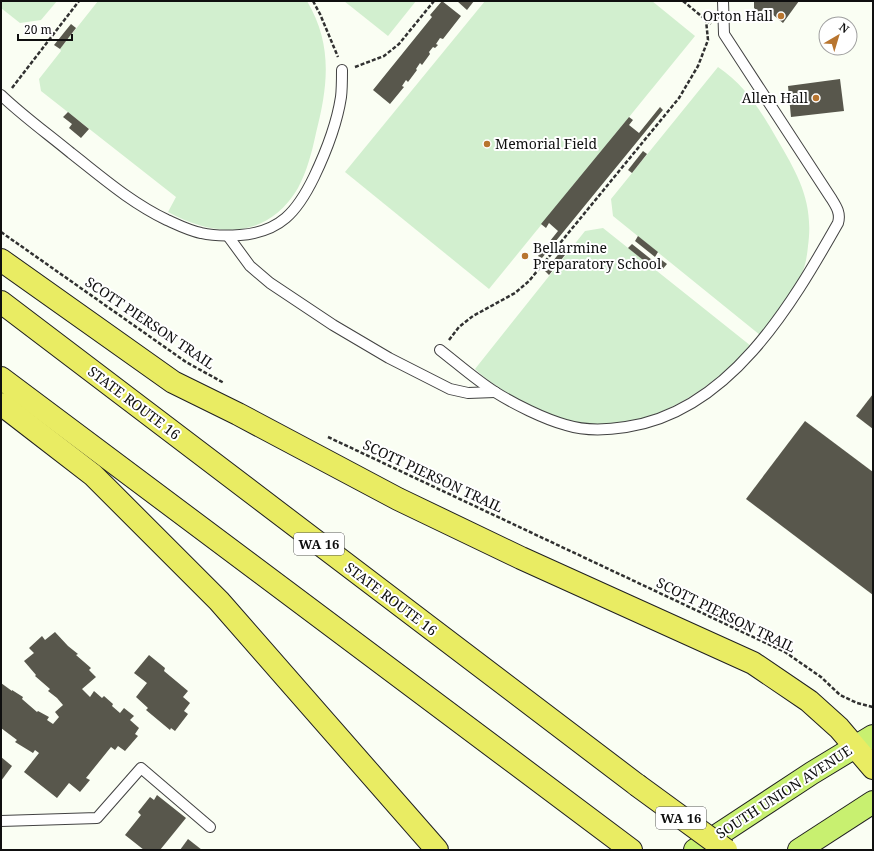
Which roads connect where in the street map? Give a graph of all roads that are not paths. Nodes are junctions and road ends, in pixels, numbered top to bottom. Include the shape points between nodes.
1 (723, 1) edge
2 (342, 70) road end
3 (2, 97) edge
4 (228, 236) junction
5 (1, 260) edge
6 (1, 302) edge
7 (440, 350) road end
8 (1, 378) edge
9 (495, 392) junction
10 (1, 404) edge
11 (873, 736) edge
12 (855, 747) junction
13 (873, 768) edge
14 (637, 785) junction
15 (873, 802) edge
16 (1, 822) edge
17 (210, 827) dead end
18 (437, 850) edge
19 (631, 850) edge
20 (695, 850) edge
21 (701, 850) edge
22 (726, 850) edge
23 (799, 850) edge

1 - 9 lane via 724,34 831,198 840,217 812,269 774,325 748,356 718,386 690,405 665,417 639,426 617,429 566,426
2 - 4 lane via 341,98 331,136 319,167 298,207 268,230
3 - 4 lane via 146,210 200,233
4 - 9 lane via 250,266 270,284 389,358 450,390 468,393
5 - 12 highway via 173,382 405,502 521,558 753,663 809,701 839,728
6 - 14 highway, STATE ROUTE 16 / WA 16
7 - 9 lane
8 - 19 highway
10 - 18 highway via 94,475 219,601
11 - 12 main road, SOUTH UNION AVENUE
12 - 13 highway
12 - 20 main road, SOUTH UNION AVENUE via 812,772
14 - 21 highway, bridge
14 - 22 highway, STATE ROUTE 16 / WA 16, bridge
15 - 23 main road
16 - 17 lane via 97,818 141,768

